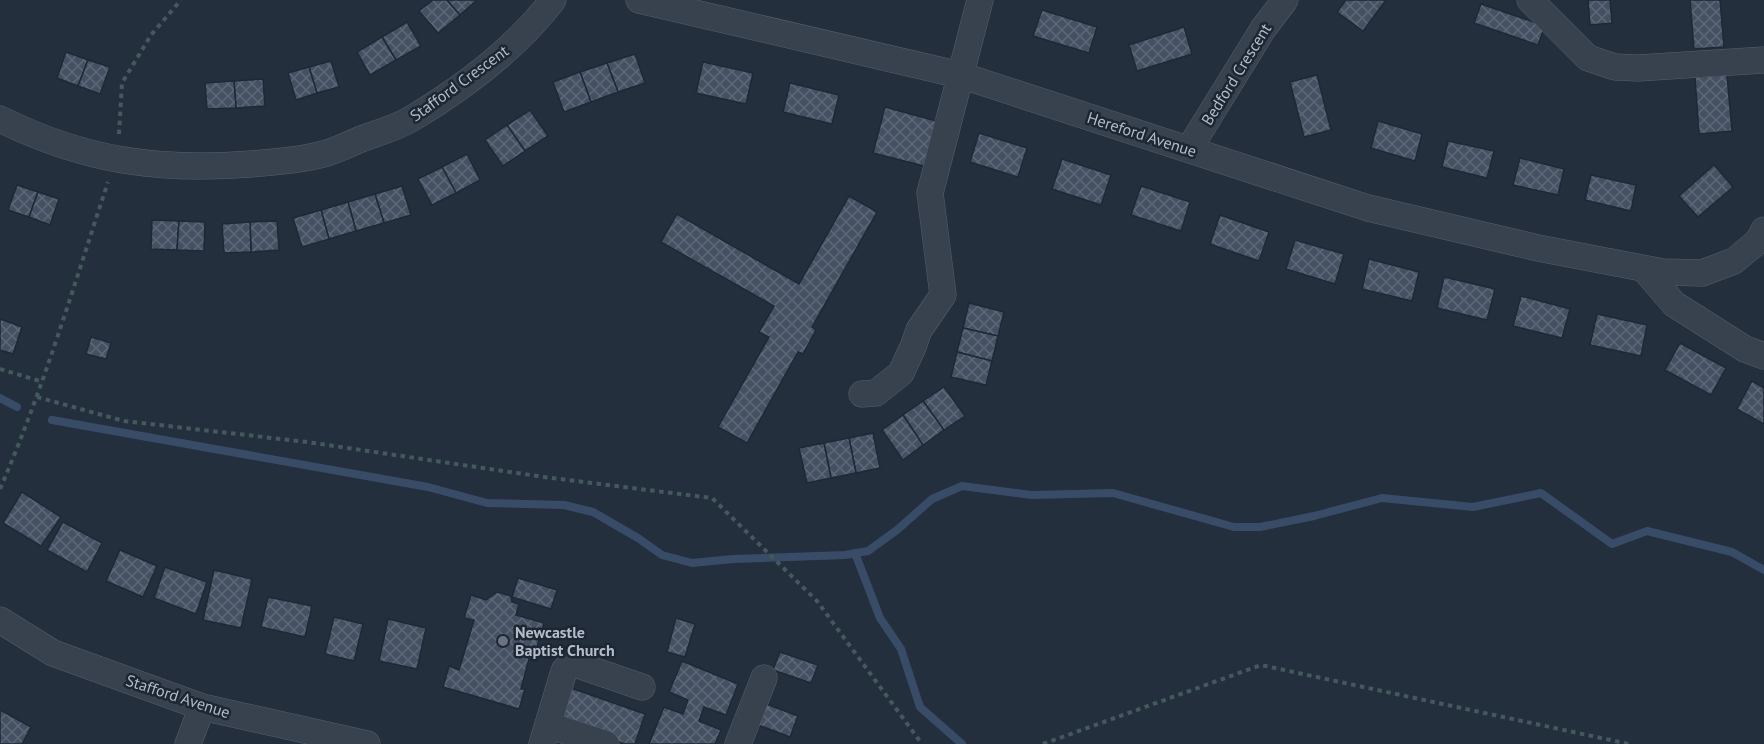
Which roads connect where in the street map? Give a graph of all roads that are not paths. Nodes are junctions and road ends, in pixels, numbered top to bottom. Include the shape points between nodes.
1 (553, 0) edge
2 (639, 0) edge
3 (980, 0) edge
4 (1285, 0) edge
5 (1530, 0) edge
6 (1764, 60) edge
7 (960, 75) junction
8 (0, 119) edge
9 (1189, 149) junction
10 (1764, 230) edge
11 (1644, 269) junction
12 (1764, 356) edge
13 (862, 394) dead end
14 (0, 620) edge
15 (764, 678) dead end
16 (642, 687) dead end
17 (202, 707) junction
18 (545, 735) edge
19 (188, 744) edge
20 (367, 744) edge
21 (606, 744) edge
22 (738, 744) edge

1 - 8 street, Stafford Crescent via 535,24 490,64 410,120 327,153 278,162 160,165 65,147
2 - 7 street, Hereford Avenue
3 - 7 street
4 - 9 street, Bedford Crescent
5 - 6 street via 1588,58 1615,67
7 - 9 street, Hereford Avenue
7 - 13 street via 930,193 943,295 918,330 901,373 876,393
9 - 11 street, Hereford Avenue via 1368,208
10 - 11 street, Hereford Avenue via 1758,241 1734,261 1702,273
11 - 12 street via 1674,304 1745,349
14 - 17 street, Stafford Avenue via 53,654
15 - 22 street
16 - 18 street via 569,665
17 - 19 street
17 - 20 street, Stafford Avenue
18 - 21 street

